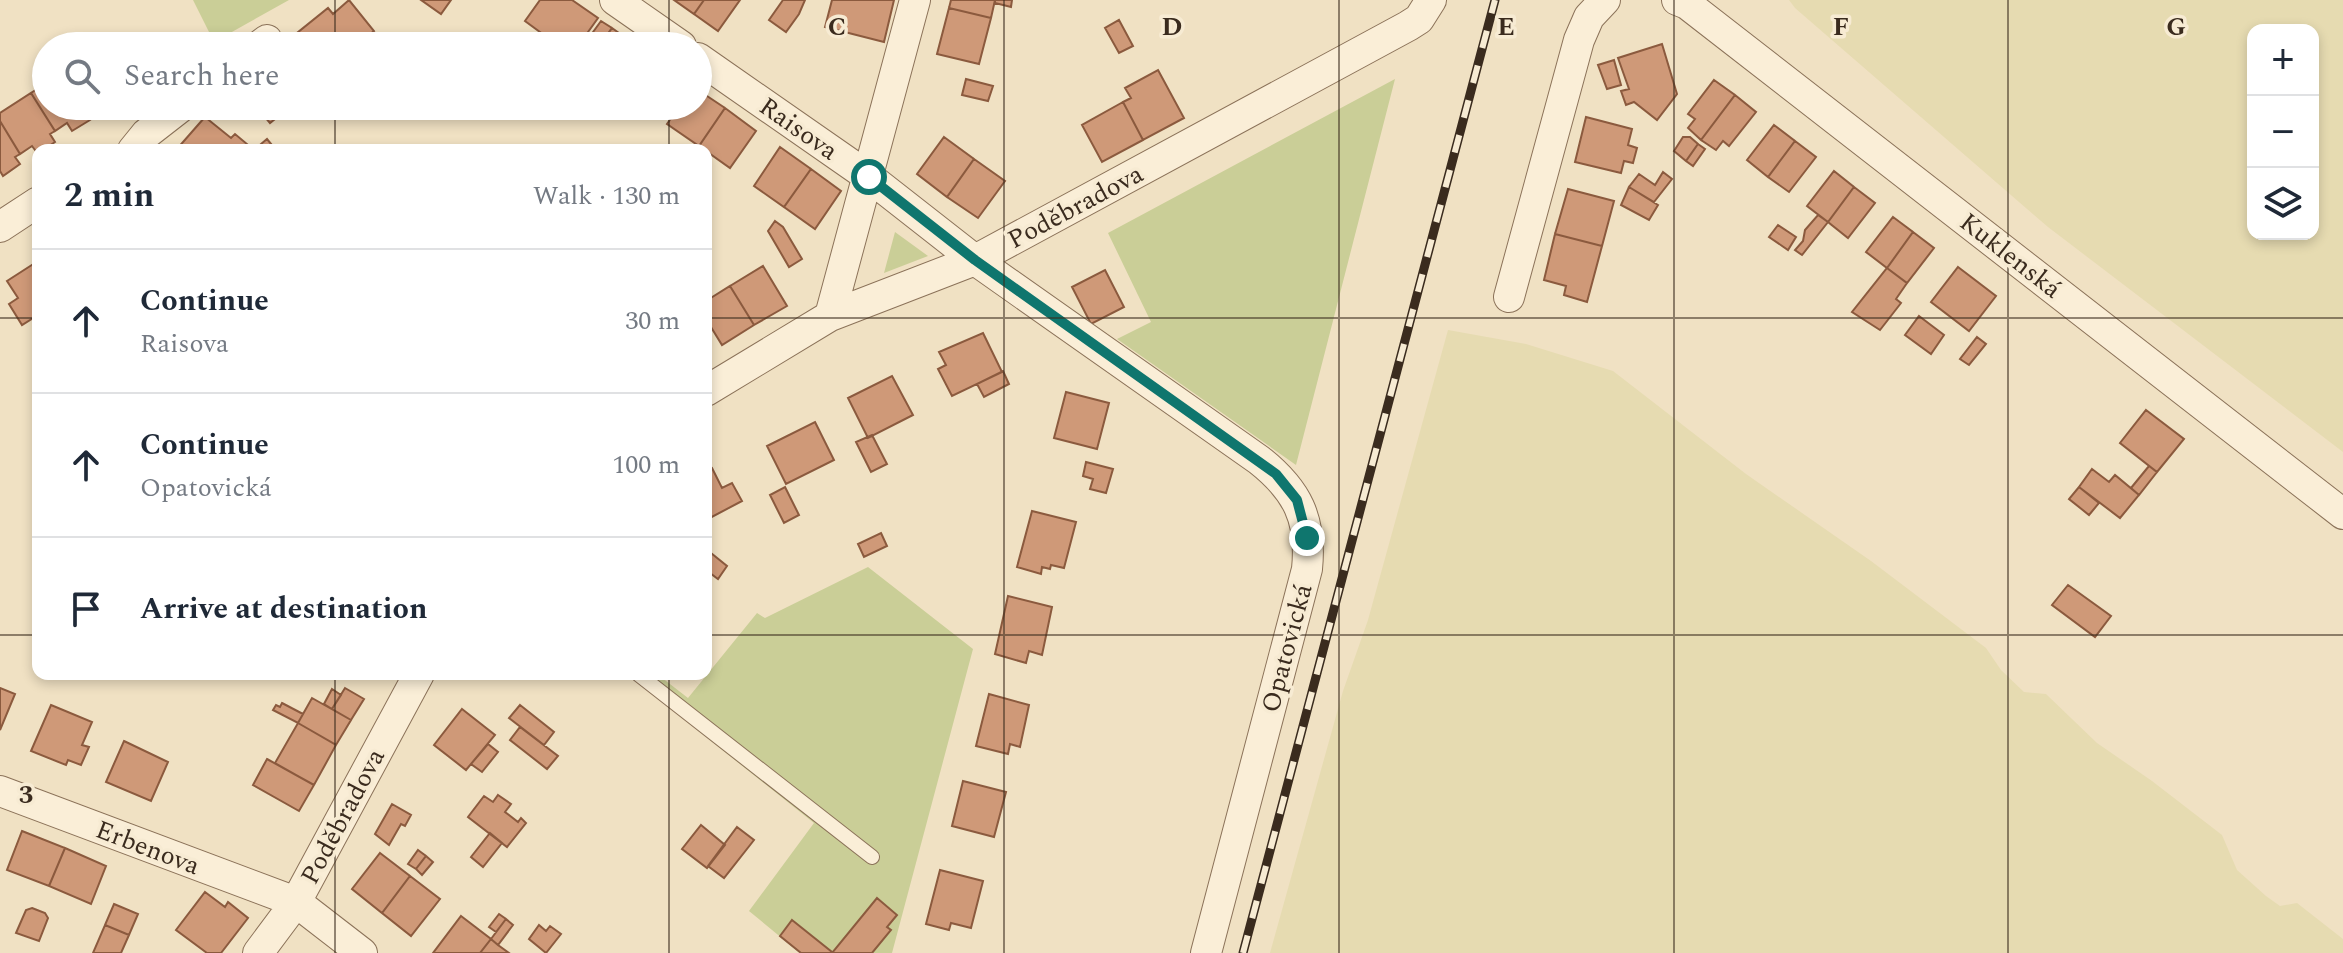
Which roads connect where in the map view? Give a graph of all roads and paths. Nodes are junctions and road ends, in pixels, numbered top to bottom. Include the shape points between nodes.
1 (615, 0) edge
2 (915, 0) edge
3 (1431, 0) edge
4 (1605, 0) edge
5 (1677, 0) edge
6 (661, 32) edge
7 (712, 68) edge
8 (164, 120) edge
9 (138, 144) edge
10 (869, 177) junction
11 (32, 206) edge
12 (0, 227) edge
13 (975, 260) junction
14 (1509, 297) dead end
15 (830, 316) junction
16 (712, 387) edge
17 (2343, 514) edge
18 (416, 680) edge
19 (646, 680) edge
20 (0, 791) edge
21 (872, 857) dead end
22 (296, 902) junction
23 (258, 953) edge
24 (362, 953) edge
25 (1206, 953) edge

1 - 6 street
2 - 10 street
3 - 13 street, Poděbradova via 1408,26
4 - 14 street via 1589,17 1579,40
5 - 17 street, Kuklenská
7 - 10 street, Raisova
8 - 9 street
10 - 13 street, Raisova
10 - 15 street
11 - 12 street
13 - 15 street, Poděbradova
13 - 25 street, Opatovická via 1259,460 1289,487 1305,524 1307,569
15 - 16 street, Poděbradova
18 - 22 street, Poděbradova
19 - 21 lane
20 - 22 street, Erbenova
22 - 23 street, Poděbradova
22 - 24 street, Erbenova

